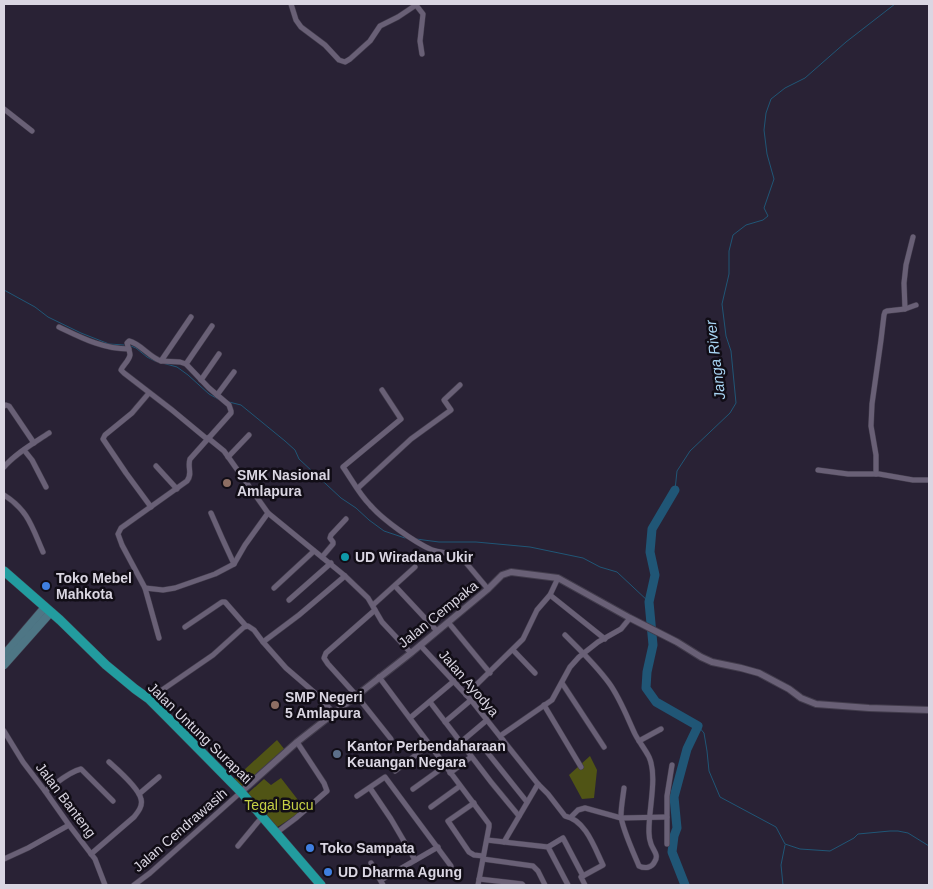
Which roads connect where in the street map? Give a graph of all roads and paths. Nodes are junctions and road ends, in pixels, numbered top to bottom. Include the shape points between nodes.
1 (291, 4) edge
2 (416, 4) edge
3 (422, 54) dead end
4 (4, 109) edge
5 (32, 131) dead end
6 (913, 237) dead end
7 (916, 305) dead end
8 (905, 309) junction
9 (191, 318) dead end
10 (212, 326) dead end
11 (59, 327) dead end
12 (128, 346) junction
13 (219, 354) dead end
14 (161, 361) junction
15 (186, 364) junction
16 (234, 372) dead end
17 (201, 380) junction
18 (460, 385) dead end
19 (382, 390) dead end
20 (149, 393) junction
21 (216, 395) junction
22 (4, 406) edge
23 (49, 433) dead end
24 (249, 435) dead end
25 (208, 438) junction
26 (34, 443) junction
27 (24, 450) junction
28 (228, 457) junction
29 (156, 466) dead end
30 (4, 467) edge
31 (818, 470) dead end
32 (876, 474) junction
33 (929, 480) edge
34 (46, 487) dead end
35 (358, 488) junction
36 (176, 489) junction
37 (4, 495) edge
38 (151, 507) junction
39 (211, 513) dead end
40 (268, 513) junction
41 (346, 520) dead end
42 (314, 551) junction
43 (43, 552) dead end
44 (322, 557) junction
45 (331, 563) junction
46 (234, 564) junction
47 (415, 567) dead end
48 (4, 571) edge
49 (346, 576) junction
50 (558, 578) junction
51 (395, 586) junction
52 (145, 588) junction
53 (274, 588) dead end
54 (488, 589) junction
55 (550, 595) junction
56 (289, 600) dead end
57 (374, 608) junction
58 (48, 610) junction
59 (630, 618) junction
60 (448, 622) junction
61 (246, 626) junction
62 (185, 627) dead end
63 (437, 630) junction
64 (565, 635) dead end
65 (159, 638) dead end
66 (605, 639) junction
67 (263, 642) junction
68 (420, 645) junction
69 (513, 650) junction
70 (411, 653) junction
71 (583, 653) junction
72 (4, 655) edge
73 (4, 665) edge
74 (490, 673) junction
75 (535, 673) dead end
76 (379, 677) junction
77 (454, 681) junction
78 (562, 682) junction
79 (356, 695) junction
80 (466, 695) junction
81 (149, 699) junction
82 (470, 700) junction
83 (430, 702) junction
84 (544, 705) junction
85 (929, 710) edge
86 (334, 713) junction
87 (410, 718) junction
88 (486, 720) junction
89 (445, 722) junction
90 (661, 729) dead end
91 (4, 731) edge
92 (501, 738) junction
93 (391, 739) dead end
94 (639, 741) junction
95 (297, 742) junction
96 (461, 742) junction
97 (429, 745) junction
98 (604, 747) dead end
99 (471, 757) junction
100 (109, 762) dead end
101 (672, 765) dead end
102 (445, 766) junction
103 (581, 767) dead end
104 (395, 771) dead end
105 (450, 774) junction
106 (159, 777) dead end
107 (538, 784) junction
108 (460, 786) junction
109 (370, 788) junction
110 (624, 788) dead end
111 (412, 789) dead end
112 (46, 791) junction
113 (241, 792) junction
114 (139, 794) junction
115 (357, 796) dead end
116 (112, 801) dead end
117 (527, 802) junction
118 (474, 803) junction
119 (431, 807) dead end
120 (262, 816) junction
121 (519, 816) junction
122 (571, 817) junction
123 (650, 817) junction
124 (667, 817) junction
125 (621, 818) junction
126 (69, 825) junction
127 (276, 833) junction
128 (486, 840) junction
129 (504, 842) junction
130 (668, 844) dead end
131 (238, 846) dead end
132 (438, 847) junction
133 (548, 847) junction
134 (91, 854) junction
135 (483, 858) junction
136 (4, 859) edge
137 (415, 860) junction
138 (371, 863) dead end
139 (451, 866) dead end
140 (583, 876) junction
141 (479, 879) junction
142 (382, 883) edge
143 (105, 885) edge
144 (134, 885) edge
145 (321, 885) edge
146 (478, 885) edge
147 (523, 885) edge
148 (545, 885) edge
149 (568, 885) edge
150 (585, 885) edge

1 - 2 street via 301,27 345,62 370,41 380,26
2 - 3 street via 423,14
4 - 5 street
6 - 8 street via 904,283
7 - 8 street
8 - 32 street via 884,312 871,426
9 - 14 street
10 - 15 street
11 - 12 street via 95,344 110,348
12 - 14 street via 130,341 135,343
12 - 20 street via 129,358 121,368 122,372
13 - 17 street
14 - 15 street
15 - 17 street
16 - 21 street
17 - 21 street
18 - 35 street via 444,400 451,410 411,439
19 - 35 street via 401,419 343,467
20 - 25 street
20 - 38 street via 103,439
21 - 25 street via 227,403 231,411
22 - 26 street via 9,406
23 - 26 street
24 - 28 street
25 - 28 street
25 - 36 street via 188,463 190,478
26 - 27 street
27 - 30 street
27 - 34 street
28 - 40 street
29 - 36 street
31 - 32 street
32 - 33 street
35 - 54 street via 370,506 412,538 432,550 462,558
36 - 38 street
37 - 43 street via 25,513
38 - 52 street via 121,528 118,534
39 - 46 street
40 - 42 street
40 - 46 street
41 - 44 street via 331,536 333,544
42 - 44 street
42 - 53 street
44 - 45 street
45 - 49 street
45 - 56 street
46 - 52 street via 175,588
47 - 51 street
48 - 58 highway, Jalan Untung Surapati
49 - 57 street
49 - 67 street
50 - 54 street, Jalan Cempaka via 511,572 502,575
50 - 55 street
50 - 59 street, Jalan Cempaka
51 - 57 street
51 - 63 street
52 - 65 street
54 - 60 street, Jalan Cempaka
55 - 66 street
55 - 69 street via 538,610 524,639
57 - 70 street via 382,622
57 - 79 street via 325,656 325,661
58 - 72 main road
58 - 73 main road
58 - 81 highway, Jalan Untung Surapati via 106,665
59 - 66 street, Jalan Ayodya via 622,629
59 - 85 street, Jalan Cempaka via 701,657 759,673 816,704
60 - 63 street, Jalan Cempaka
60 - 74 street
61 - 62 street via 226,602 222,602
61 - 67 street via 254,630
61 - 81 street via 213,655
63 - 68 street, Jalan Cempaka
64 - 71 street
66 - 71 street, Jalan Ayodya
67 - 86 street
68 - 70 street, Jalan Cempaka
68 - 77 street, Jalan Ayodya
69 - 74 street
69 - 75 street
70 - 76 street, Jalan Cempaka
71 - 78 street, Jalan Ayodya
71 - 94 street via 612,687
74 - 80 street
76 - 79 street, Jalan Cempaka
76 - 87 street
77 - 80 street, Jalan Ayodya
77 - 83 street
78 - 84 street, Jalan Ayodya via 552,700
78 - 98 street
79 - 86 street, Jalan Cempaka
79 - 93 street
80 - 82 street, Jalan Ayodya
81 - 113 highway, Jalan Untung Surapati
82 - 88 street, Jalan Ayodya
82 - 89 street
83 - 87 street
83 - 89 street
84 - 92 street, Jalan Ayodya
84 - 103 street
86 - 95 street, Jalan Cempaka
87 - 97 street
88 - 92 street, Jalan Ayodya
88 - 96 street
89 - 96 street
90 - 94 street
91 - 112 street, Jalan Banteng
92 - 107 street, Jalan Ayodya
92 - 117 street via 487,752
94 - 123 street via 651,764
95 - 113 street, Jalan Cempaka
95 - 127 street via 326,791
96 - 99 street
97 - 102 street
97 - 104 street
99 - 105 street
99 - 121 street
100 - 114 street
101 - 124 street
102 - 105 street
102 - 111 street
105 - 108 street
106 - 114 street
107 - 117 street
107 - 122 street, Jalan Ayodya via 565,816
108 - 118 street
108 - 119 street
109 - 115 street
109 - 132 street via 386,777
109 - 137 street
110 - 125 street
112 - 116 street via 81,769
112 - 126 street, Jalan Banteng
113 - 120 highway, Jalan Untung Surapati
113 - 144 street, Jalan Cendrawasih
114 - 134 street via 142,801 139,811
117 - 121 street
118 - 128 street via 489,824
118 - 135 street via 448,821 469,852
120 - 127 highway, Jalan Untung Surapati
120 - 131 street
121 - 129 street
122 - 125 street via 585,808
122 - 140 street, Jalan Ayodya via 584,829 603,866
123 - 124 street
123 - 125 street
123 - 125 street via 650,838 656,858 654,864 644,868 639,866
124 - 130 street
126 - 134 street, Jalan Banteng
126 - 136 street
127 - 145 highway, Jalan Untung Surapati
128 - 129 street
128 - 135 street
129 - 133 street
132 - 137 street
132 - 139 street
133 - 140 street via 563,838
133 - 149 street
134 - 143 street, Jalan Banteng
135 - 141 street
135 - 148 street via 533,866
137 - 142 street
138 - 142 street
140 - 150 street
141 - 146 street
141 - 147 street

